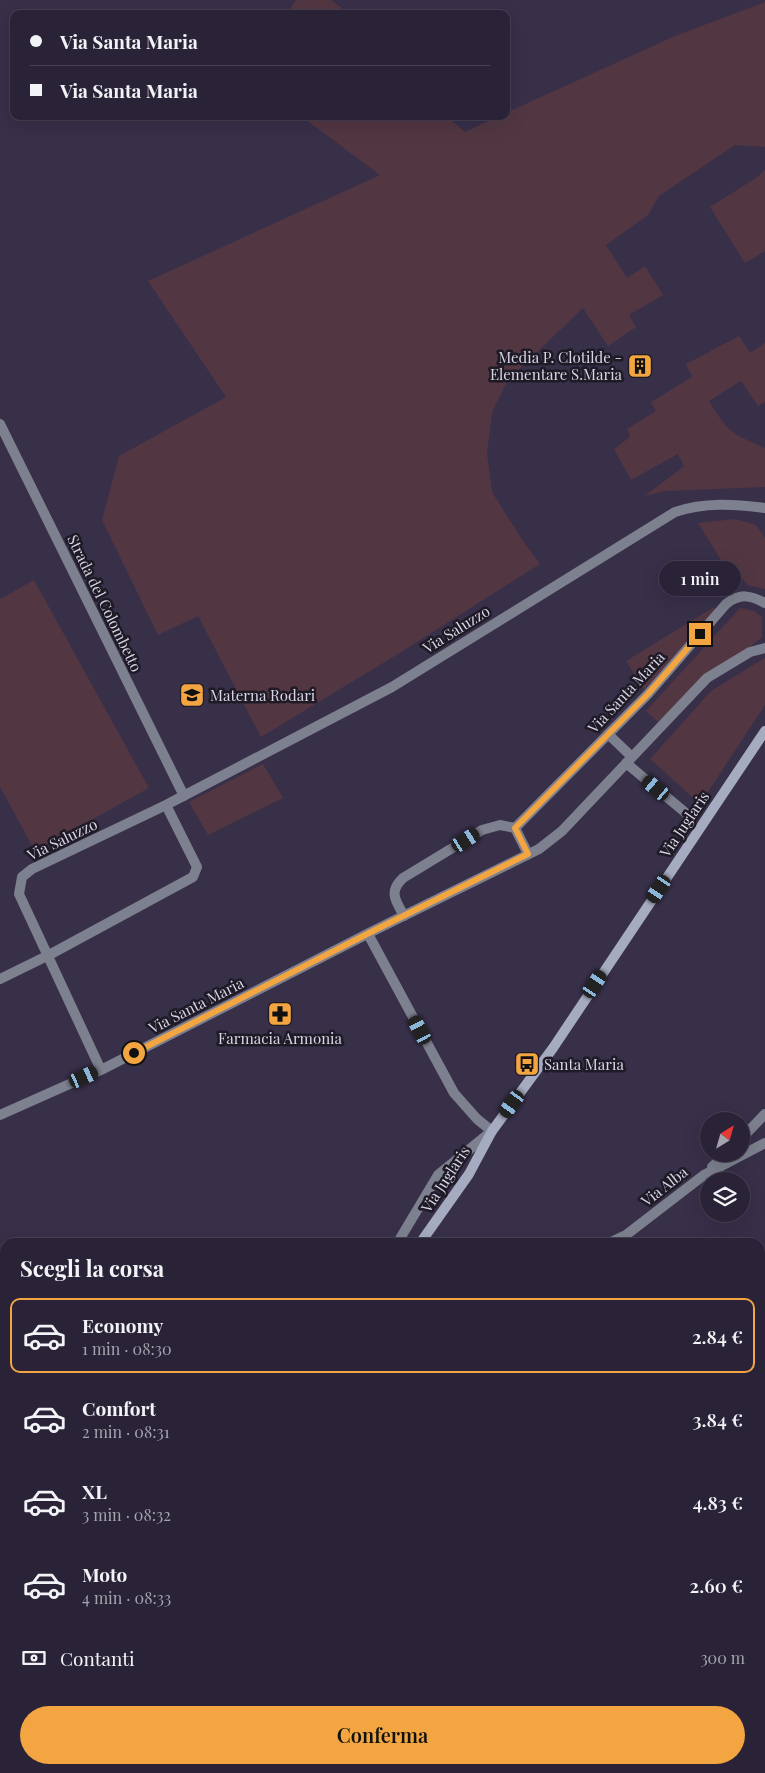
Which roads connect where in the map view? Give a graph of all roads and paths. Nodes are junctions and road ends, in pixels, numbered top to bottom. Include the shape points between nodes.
1 (0, 424) edge
2 (765, 508) edge
3 (765, 603) edge
4 (765, 648) edge
5 (765, 730) edge
6 (608, 734) junction
7 (629, 760) junction
8 (184, 796) junction
9 (166, 805) junction
10 (687, 814) dead end
11 (515, 828) junction
12 (528, 854) junction
13 (404, 916) junction
14 (368, 934) junction
15 (49, 955) junction
16 (0, 979) edge
17 (101, 1070) junction
18 (765, 1114) edge
19 (0, 1115) edge
20 (750, 1130) edge
21 (492, 1131) junction
22 (765, 1143) edge
23 (718, 1162) edge
24 (707, 1172) edge
25 (710, 1172) edge
26 (700, 1178) edge
27 (400, 1238) edge
28 (424, 1238) edge
29 (619, 1238) edge

1 - 8 street, Strada del Colombetto
2 - 8 street, Via Saluzzo via 728,504 693,506 675,512 392,686
3 - 6 street, Via Santa Maria via 748,595 734,598 726,604 648,694
4 - 7 street, Via Santa Maria via 750,652 707,678
5 - 21 street, Via Juglaris via 553,1048
6 - 7 street
6 - 11 street, Via Santa Maria
7 - 10 street
7 - 12 street, Via Santa Maria via 562,831
8 - 9 street, Via Saluzzo
9 - 15 street via 197,867 192,877
9 - 15 street, Via Saluzzo via 32,869 22,877 19,894
11 - 12 street
11 - 13 street via 500,825 482,830 403,878 395,889 394,898
12 - 13 street, Via Santa Maria
13 - 14 street, Via Santa Maria
14 - 17 street, Via Santa Maria
14 - 21 street via 454,1093
15 - 16 street
15 - 17 street, Via Saluzzo
17 - 19 street, Via Santa Maria
18 - 20 street
21 - 27 street, Via Juglaris via 438,1175
21 - 28 street, Via Juglaris via 469,1174
22 - 25 street, Via Alba
23 - 24 street
26 - 29 street, Via Alba

